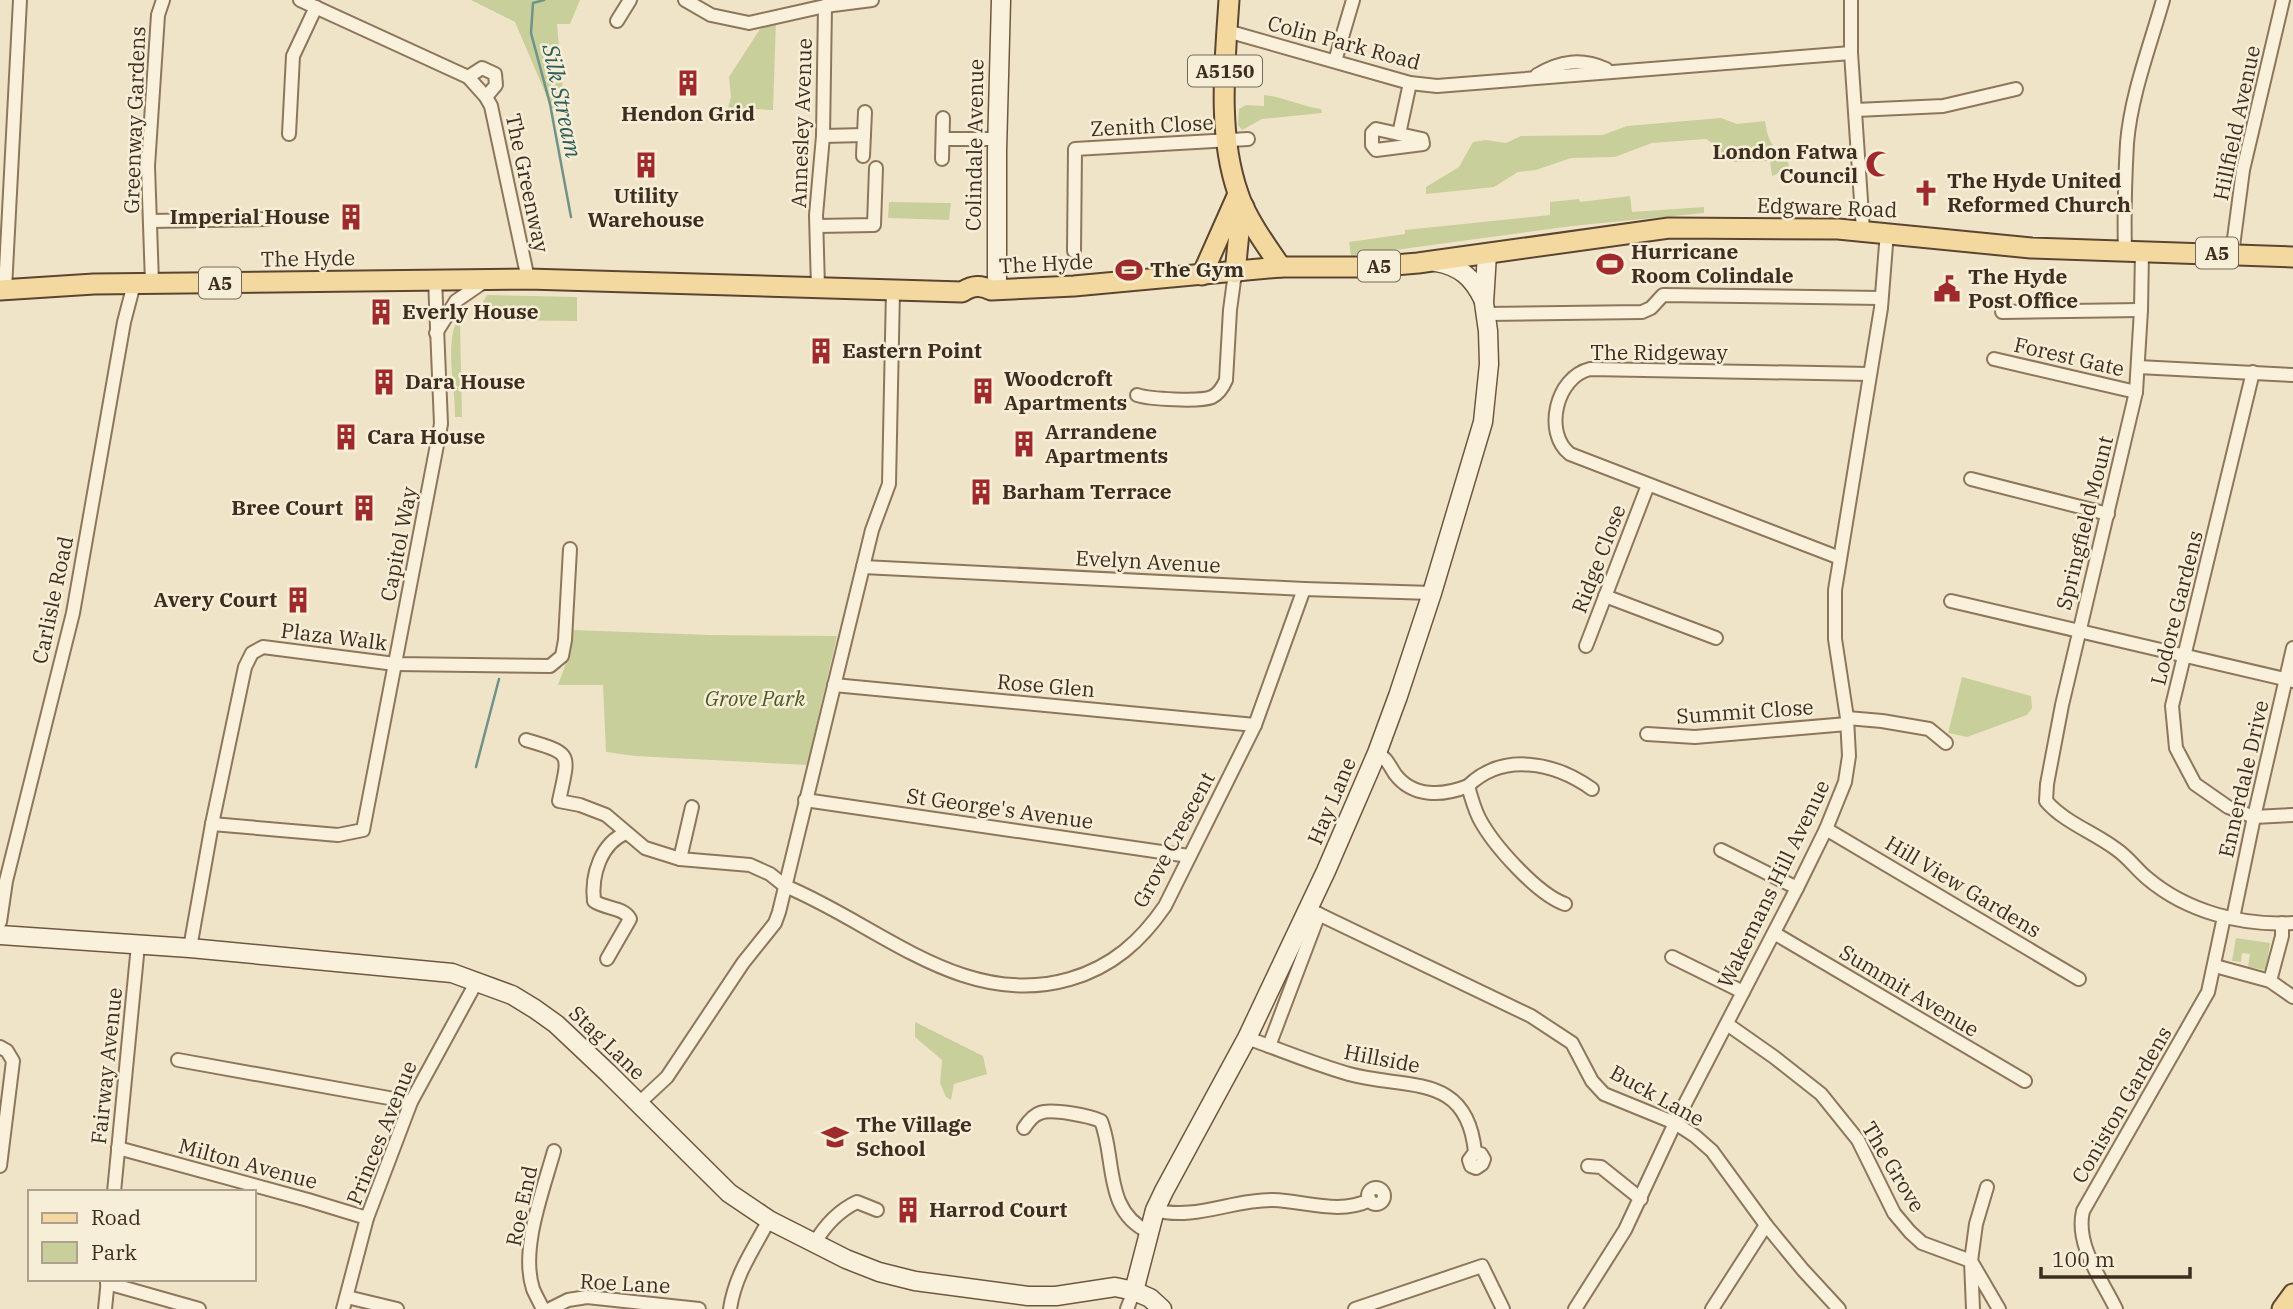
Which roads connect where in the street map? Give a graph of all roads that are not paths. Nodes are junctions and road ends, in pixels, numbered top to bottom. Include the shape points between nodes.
1 (20, 0) edge
2 (163, 0) edge
3 (300, 0) edge
4 (629, 0) edge
5 (685, 0) edge
6 (872, 0) edge
7 (1001, 0) edge
8 (1229, 0) edge
9 (1353, 0) edge
10 (1851, 0) edge
11 (2163, 0) edge
12 (2283, 0) edge
13 (825, 6) junction
14 (316, 7) junction
15 (617, 21) dead end
16 (1227, 31) junction
17 (1851, 53) junction
18 (1335, 61) junction
19 (468, 77) junction
20 (1410, 83) junction
21 (2016, 89) dead end
22 (486, 97) junction
23 (1856, 110) junction
24 (865, 112) dead end
25 (943, 118) dead end
26 (1399, 134) dead end
27 (289, 135) dead end
28 (864, 135) junction
29 (824, 136) junction
30 (943, 139) junction
31 (998, 139) junction
32 (1248, 139) dead end
33 (1227, 141) junction
34 (863, 156) dead end
35 (942, 159) dead end
36 (876, 169) dead end
37 (1241, 201) junction
38 (268, 219) dead end
39 (817, 220) junction
40 (150, 222) junction
41 (1863, 230) junction
42 (1887, 232) junction
43 (1074, 251) dead end
44 (2133, 252) junction
45 (1487, 254) junction
46 (2232, 254) junction
47 (2293, 257) edge
48 (1432, 261) junction
49 (1281, 267) junction
50 (1235, 273) junction
51 (1202, 275) junction
52 (435, 279) junction
53 (488, 279) junction
54 (528, 279) junction
55 (143, 284) junction
56 (818, 288) junction
57 (2, 290) edge
58 (893, 290) junction
59 (994, 290) junction
60 (1881, 298) junction
61 (1485, 308) junction
62 (2141, 310) junction
63 (2002, 312) dead end
64 (436, 333) junction
65 (1994, 359) dead end
66 (2138, 367) junction
67 (2253, 372) junction
68 (1870, 374) junction
69 (2293, 375) edge
70 (2136, 392) junction
71 (1137, 395) dead end
72 (1971, 478) dead end
73 (1648, 485) junction
74 (2108, 514) junction
75 (570, 549) dead end
76 (1840, 558) junction
77 (863, 567) junction
78 (1304, 589) junction
79 (1432, 593) junction
80 (1605, 596) junction
81 (1951, 600) dead end
82 (2078, 632) junction
83 (1716, 638) dead end
84 (1586, 646) dead end
85 (2293, 649) edge
86 (2185, 656) junction
87 (395, 664) junction
88 (2290, 680) edge
89 (834, 685) junction
90 (1847, 721) junction
91 (1255, 725) junction
92 (1647, 734) dead end
93 (526, 740) dead end
94 (1946, 743) dead end
95 (1377, 753) junction
96 (1468, 786) junction
97 (1592, 789) dead end
98 (805, 800) junction
99 (692, 807) dead end
100 (2293, 815) edge
101 (2253, 817) junction
102 (212, 824) junction
103 (1826, 829) junction
104 (625, 833) junction
105 (1721, 850) dead end
106 (1189, 856) junction
107 (680, 859) junction
108 (785, 886) junction
109 (1797, 888) junction
110 (1566, 904) dead end
111 (1313, 912) junction
112 (2228, 918) junction
113 (0, 922) edge
114 (2288, 923) edge
115 (1773, 933) junction
116 (0, 935) edge
117 (138, 945) junction
118 (190, 948) junction
119 (1672, 957) dead end
120 (607, 959) dead end
121 (2215, 966) junction
122 (2079, 979) dead end
123 (477, 981) junction
124 (2270, 981) junction
125 (1743, 992) junction
126 (2293, 997) edge
127 (1727, 1024) junction
128 (1247, 1038) junction
129 (1269, 1046) junction
130 (0, 1047) edge
131 (178, 1060) dead end
132 (2025, 1081) dead end
133 (411, 1102) junction
134 (638, 1104) junction
135 (1675, 1123) junction
136 (1024, 1128) dead end
137 (118, 1148) junction
138 (554, 1151) dead end
139 (1475, 1152) dead end
140 (0, 1166) edge
141 (1588, 1166) dead end
142 (1987, 1187) dead end
143 (114, 1190) edge
144 (1641, 1199) junction
145 (1370, 1200) dead end
146 (877, 1210) dead end
147 (1155, 1210) junction
148 (367, 1218) junction
149 (769, 1220) junction
150 (1766, 1224) junction
151 (1149, 1232) junction
152 (814, 1244) junction
153 (1971, 1261) junction
154 (107, 1281) edge
155 (1134, 1291) junction
156 (2293, 1294) edge
157 (345, 1303) edge
158 (105, 1309) edge
159 (199, 1309) edge
160 (397, 1309) edge
161 (543, 1309) edge
162 (550, 1309) edge
163 (699, 1309) edge
164 (730, 1309) edge
165 (1127, 1309) edge
166 (1162, 1309) edge
167 (1355, 1309) edge
168 (1503, 1309) edge
169 (1575, 1309) edge
170 (1712, 1309) edge
171 (1839, 1309) edge
172 (1973, 1309) edge
173 (1999, 1309) edge
174 (2116, 1309) edge
175 (2282, 1309) edge

1 - 57 street
2 - 40 street, Greenway Gardens via 158,16 148,166
3 - 14 street, The Greenway
4 - 15 street
5 - 13 street via 710,15 749,23
6 - 13 street
7 - 31 street, Colindale Avenue
8 - 16 main road, A5150
9 - 18 street
10 - 17 street
11 - 44 street, Springfield Mount via 2127,142 2124,216
12 - 46 street, Hillfield Avenue via 2243,170
13 - 29 street, Annesley Avenue
14 - 19 street, The Greenway
14 - 27 street via 293,56
16 - 18 street, Colin Park Road
16 - 33 main road, A5150
17 - 20 street, Colin Park Road via 1462,85
17 - 23 street
18 - 20 street, Colin Park Road
19 - 22 street, The Greenway
19 - 22 street, The Greenway via 482,68 495,74 496,85
20 - 26 street
21 - 23 street via 1943,106
22 - 54 street, The Greenway
23 - 41 street
24 - 28 street
25 - 30 street
28 - 29 street
28 - 34 street
29 - 39 street, Annesley Avenue
30 - 31 street
30 - 35 street
31 - 59 street, Colindale Avenue
32 - 33 street, Zenith Close
33 - 37 main road, A5150
33 - 43 street, Zenith Close via 1075,149
36 - 39 street via 874,225
37 - 49 main road, A5150
37 - 50 main road
37 - 51 main road
38 - 40 street
39 - 56 street, Annesley Avenue
40 - 55 street, Greenway Gardens
41 - 42 main road, Edgware Road / A5
41 - 45 main road, Edgware Road / A5 via 1669,228
42 - 44 main road, Edgware Road / A5 via 2031,248
42 - 60 street, Wakemans Hill Avenue
44 - 46 main road, Edgware Road / A5
44 - 62 street, Springfield Mount
45 - 48 main road, The Hyde / A5
45 - 61 street, Hay Lane
46 - 47 main road, Edgware Road / A5
48 - 49 main road, The Hyde / A5 via 1371,267
48 - 61 street, Hay Lane via 1463,272 1476,286
49 - 50 main road, The Hyde / A5
50 - 51 main road, The Hyde / A5
50 - 71 street via 1226,380 1221,390 1200,399
51 - 59 main road, The Hyde / A5
52 - 53 main road, The Hyde / A5
52 - 55 main road, The Hyde / A5
52 - 64 street, Capitol Way
53 - 54 main road, The Hyde / A5
53 - 64 street via 456,301
54 - 56 main road, A5
55 - 57 main road, The Hyde / A5
55 - 113 street, Carlisle Road via 124,322 73,613 6,881
56 - 58 main road, The Hyde / A5
58 - 59 main road, The Hyde / A5 via 962,292 982,286
58 - 77 street via 889,484
60 - 61 street via 1663,295 1642,312
60 - 68 street, Wakemans Hill Avenue
61 - 79 street, Hay Lane via 1489,363 1483,422
62 - 63 street
62 - 66 street, Springfield Mount
64 - 87 street, Capitol Way via 441,424
65 - 70 street, Forest Gate
66 - 67 street
66 - 70 street, Springfield Mount
67 - 69 street
67 - 86 street, Lodore Gardens
68 - 73 street, The Ridgeway via 1590,369 1578,374 1566,384 1558,404 1556,430 1561,446 1570,454
68 - 76 street, Wakemans Hill Avenue
70 - 74 street, Springfield Mount
72 - 74 street
73 - 76 street, The Ridgeway
73 - 80 street, Ridge Close
74 - 82 street, Springfield Mount
75 - 87 street, Plaza Walk via 565,640 562,656 550,666
76 - 90 street, Wakemans Hill Avenue via 1835,639
77 - 78 street, Evelyn Avenue
77 - 89 street
78 - 79 street, Evelyn Avenue
78 - 91 street, Grove Crescent
79 - 95 street, Hay Lane
80 - 83 street
80 - 84 street, Ridge Close
81 - 82 street
82 - 86 street
82 - 112 street, Springfield Mount via 2046,800 2055,811 2118,850 2157,885 2198,908
85 - 88 street, Ennerdale Drive
86 - 88 street
86 - 101 street, Lodore Gardens via 2172,706 2176,748 2195,784 2228,807
87 - 102 street, Capitol Way via 363,830 338,835
87 - 102 street, Plaza Walk via 256,649 245,667
88 - 101 street, Ennerdale Drive
89 - 91 street, Rose Glen
89 - 98 street
90 - 92 street, Summit Close via 1695,737
90 - 94 street, Summit Close via 1929,729
90 - 103 street, Wakemans Hill Avenue via 1848,772
91 - 106 street, Grove Crescent
93 - 104 street, Grove Crescent via 563,754 566,769 559,801 606,815
95 - 96 street via 1387,759 1402,782 1421,792
95 - 111 street, Hay Lane
96 - 97 street via 1492,769 1523,764 1556,771
96 - 110 street via 1480,819 1517,867 1541,890
98 - 106 street, St George's Avenue
98 - 108 street
99 - 107 street
100 - 101 street
101 - 112 street, Ennerdale Drive
102 - 118 street, Plaza Walk
103 - 109 street, Wakemans Hill Avenue
103 - 122 street, Hill View Gardens
104 - 107 street, Grove Crescent via 645,848
104 - 120 street via 602,853 593,892 594,901 624,912 630,919
105 - 109 street
106 - 108 street, Grove Crescent via 1157,917 1125,952 1079,977 1028,986 962,977
107 - 108 street, Grove Crescent via 750,865
108 - 134 street via 775,923 667,1077
109 - 115 street, Wakemans Hill Avenue
111 - 128 street, Hay Lane
111 - 129 street
111 - 135 street, Buck Lane via 1552,1028 1572,1043 1604,1094
112 - 114 street
112 - 121 street, Coniston Gardens
114 - 124 street
115 - 125 street, Wakemans Hill Avenue
115 - 132 street, Summit Avenue
116 - 117 street, Stag Lane
117 - 118 street, Stag Lane
117 - 137 street, Fairway Avenue
118 - 123 street, Stag Lane via 452,973
119 - 125 street
121 - 124 street
121 - 174 street, Coniston Gardens via 2198,1013 2083,1211 2085,1246
123 - 133 street, Princes Avenue
123 - 134 street, Stag Lane via 512,995 556,1024
124 - 126 street
125 - 127 street, Wakemans Hill Avenue
127 - 135 street, Wakemans Hill Avenue
127 - 153 street, The Grove via 1821,1094 1858,1140 1894,1213 1910,1232 1922,1243
128 - 129 street, Hillside
128 - 147 street, Hay Lane
129 - 139 street, Hillside via 1353,1075 1432,1088 1463,1111 1471,1123
130 - 140 street via 13,1061
131 - 133 street
133 - 148 street, Princes Avenue
134 - 149 street, Stag Lane via 726,1190
135 - 144 street, Wakemans Hill Avenue
135 - 150 street, Buck Lane via 1712,1151
136 - 151 street via 1042,1112 1101,1121 1120,1201 1133,1224
137 - 143 street, Fairway Avenue
137 - 148 street, Milton Avenue
138 - 161 street, Roe End via 530,1243 533,1288
141 - 144 street via 1601,1167
142 - 153 street
144 - 169 street, Wakemans Hill Avenue
145 - 147 street via 1341,1207 1274,1200 1180,1214
146 - 152 street via 857,1202 848,1206 826,1223
147 - 151 street, Hay Lane
148 - 157 street, Princes Avenue
149 - 152 street, Stag Lane
149 - 164 street via 744,1261
150 - 170 street
150 - 171 street, Buck Lane
151 - 155 street, Hay Lane
152 - 155 street, Stag Lane via 879,1272 925,1283 1044,1297 1098,1288
153 - 172 street
153 - 173 street
154 - 158 street
154 - 159 street
155 - 165 street
155 - 166 street
156 - 175 main road
157 - 160 street
162 - 163 street, Roe Lane via 587,1297
167 - 168 street via 1482,1266

